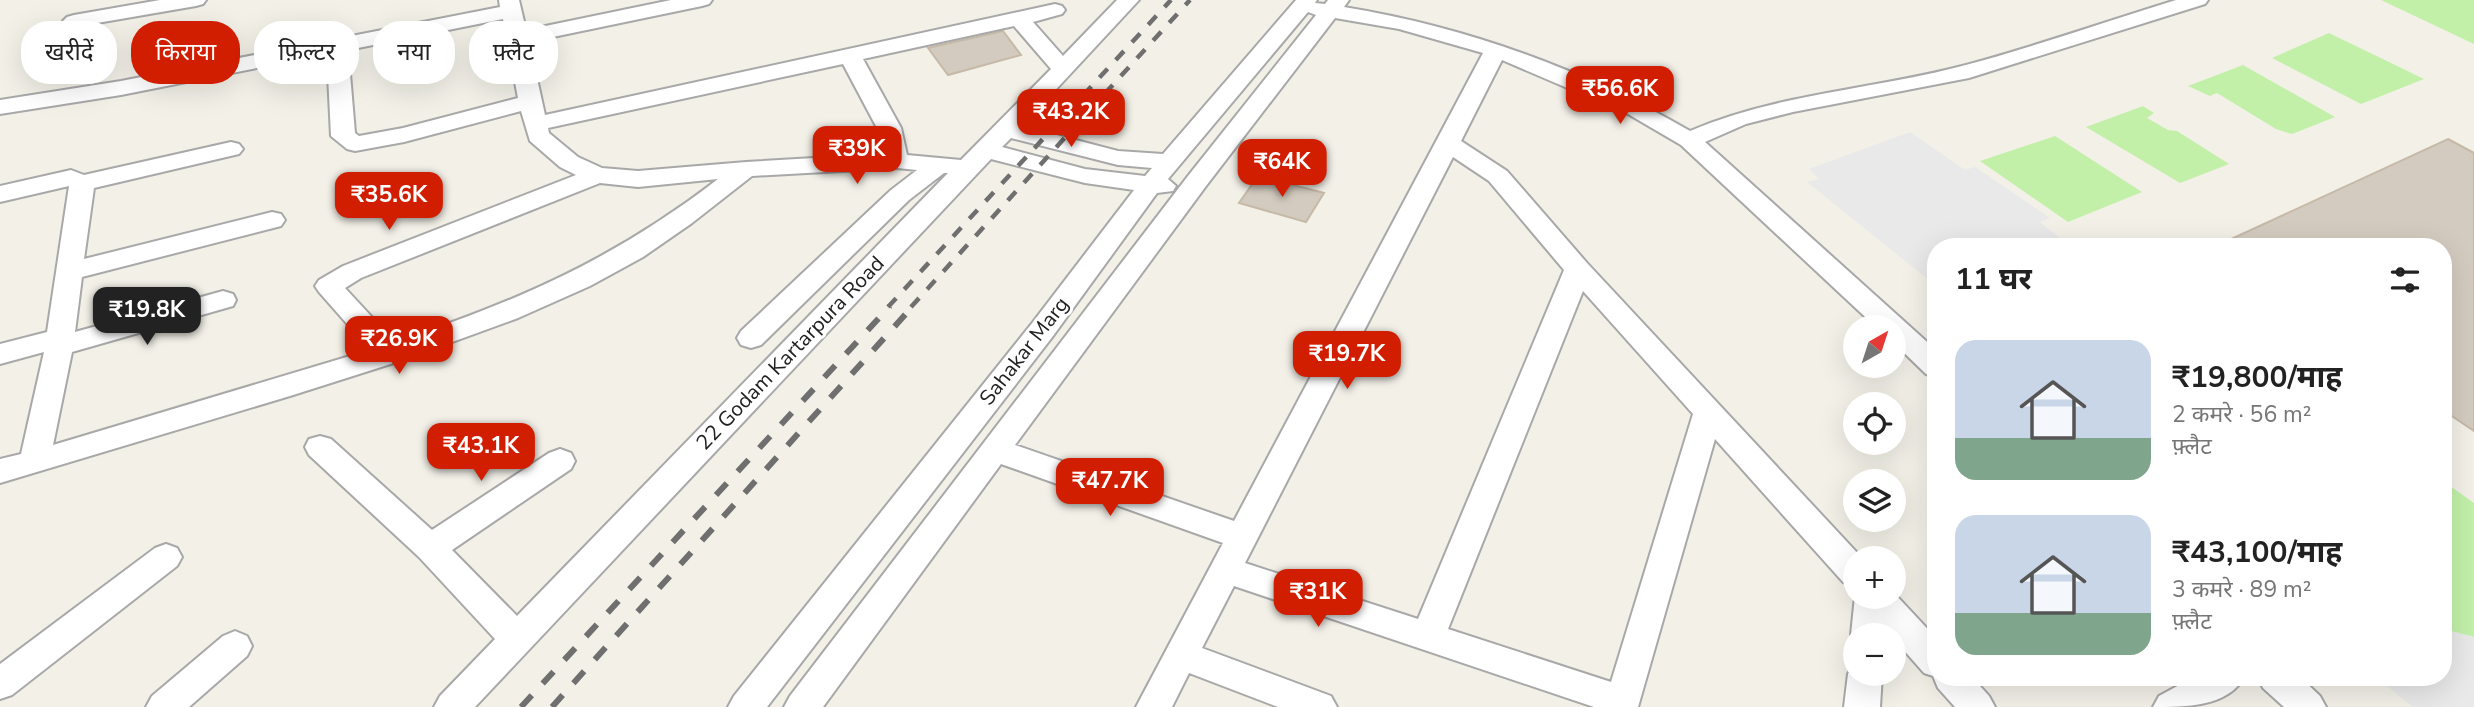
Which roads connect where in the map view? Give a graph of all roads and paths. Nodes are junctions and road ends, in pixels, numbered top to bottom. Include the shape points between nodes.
1 (195, 0) edge
2 (702, 0) edge
3 (1129, 0) edge
4 (2198, 0) edge
5 (1320, 4) edge
6 (510, 6) edge
7 (1055, 10) dead end
8 (1019, 19) junction
9 (74, 21) dead end
10 (558, 29) edge
11 (359, 41) edge
12 (1496, 50) junction
13 (850, 57) junction
14 (254, 62) edge
15 (1063, 69) junction
16 (340, 84) edge
17 (526, 84) edge
18 (0, 107) edge
19 (532, 113) junction
20 (1005, 129) junction
21 (1689, 140) junction
22 (1448, 143) junction
23 (231, 149) dead end
24 (976, 159) junction
25 (897, 161) junction
26 (937, 166) junction
27 (746, 169) junction
28 (1160, 173) junction
29 (597, 175) junction
30 (82, 183) junction
31 (1191, 190) junction
32 (0, 194) edge
33 (272, 220) dead end
34 (1578, 269) junction
35 (70, 271) junction
36 (223, 300) dead end
37 (1879, 315) edge
38 (751, 338) dead end
39 (1906, 340) edge
40 (59, 342) junction
41 (0, 354) edge
42 (390, 354) junction
43 (1927, 359) edge
44 (1709, 412) junction
45 (320, 447) dead end
46 (995, 450) junction
47 (560, 461) dead end
48 (34, 462) junction
49 (0, 471) edge
50 (1243, 537) junction
51 (429, 548) junction
52 (166, 557) dead end
53 (1843, 560) edge
54 (1226, 570) junction
55 (1885, 609) edge
56 (1428, 637) junction
57 (517, 639) junction
58 (235, 646) dead end
59 (1927, 653) edge
60 (1182, 655) junction
61 (0, 684) edge
62 (1864, 686) edge
63 (1958, 686) edge
64 (2210, 686) edge
65 (2285, 686) edge
66 (1631, 704) edge
67 (164, 707) edge
68 (452, 707) edge
69 (747, 707) edge
70 (802, 707) edge
71 (1154, 707) edge
72 (1319, 707) edge
73 (1862, 707) edge
74 (1977, 707) edge
75 (2171, 707) edge
76 (2308, 707) edge

1 - 9 street
2 - 10 street
3 - 15 street, 22 Godam Kartarpura Road
4 - 21 street via 1961,73 1791,105 1738,119
5 - 12 street
5 - 28 street, Sahakar Marg
5 - 31 street, Sahakar Marg
6 - 11 street
7 - 8 street
8 - 13 street
8 - 15 street
12 - 21 street via 1636,109
12 - 22 street
13 - 19 street
13 - 25 street via 889,128
14 - 18 street
15 - 20 street, 22 Godam Kartarpura Road
16 - 19 street via 343,136 355,144
17 - 19 street
19 - 29 street via 538,136 569,162
20 - 24 street, 22 Godam Kartarpura Road
20 - 28 street
21 - 37 street
22 - 34 street via 1498,176
22 - 50 street
23 - 30 street
24 - 26 street
24 - 28 street via 1085,176
24 - 57 street, 22 Godam Kartarpura Road
25 - 26 street
25 - 27 street
26 - 38 street via 900,195
27 - 29 street via 638,179
27 - 42 street via 678,222 616,261 522,306
28 - 31 street
28 - 69 street, Sahakar Marg
29 - 42 street via 352,272 328,286
30 - 32 street via 71,178
30 - 35 street
31 - 46 street, Sahakar Marg
33 - 35 street
34 - 44 street
34 - 56 street
35 - 40 street
36 - 40 street
39 - 43 street
40 - 41 street
40 - 48 street
42 - 48 street
44 - 53 street
44 - 66 street
45 - 51 street
46 - 50 street
46 - 70 street, Sahakar Marg
47 - 51 street
48 - 49 street
50 - 54 street
51 - 57 street
52 - 61 street
54 - 56 street
54 - 60 street
55 - 59 street
56 - 66 street
57 - 68 street, 22 Godam Kartarpura Road
58 - 67 street
60 - 71 street
60 - 72 street
62 - 73 street
63 - 74 street
64 - 75 street
65 - 76 street

